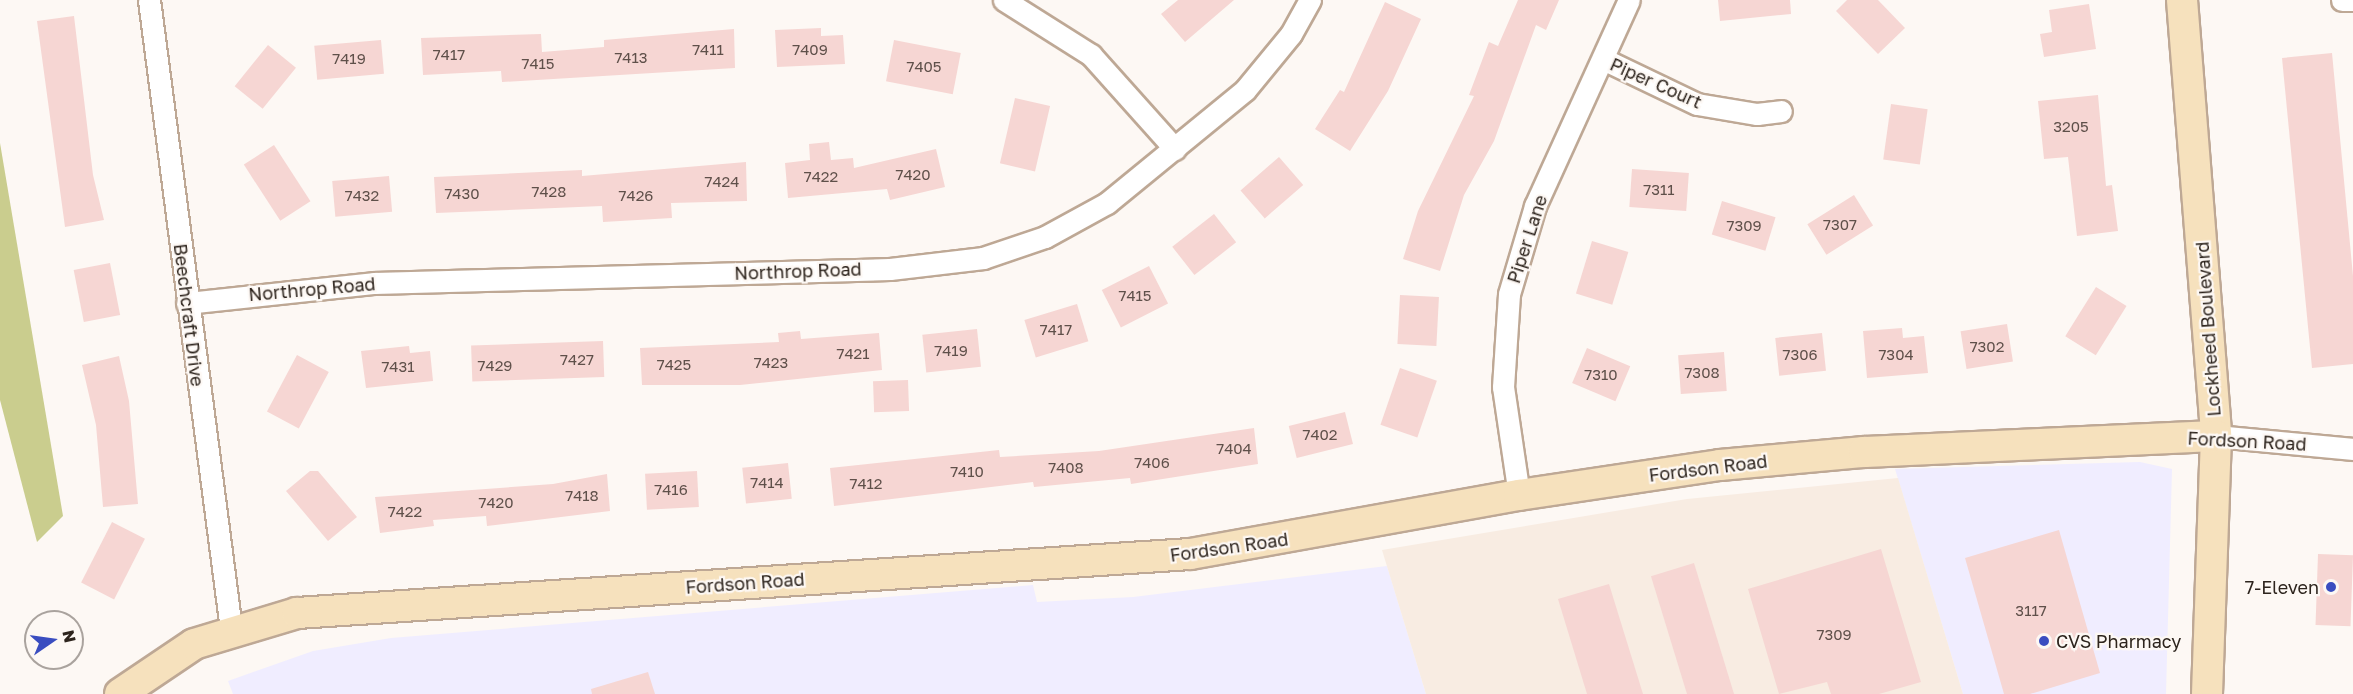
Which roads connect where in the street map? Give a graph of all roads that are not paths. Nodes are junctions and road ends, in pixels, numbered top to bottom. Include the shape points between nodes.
1 (149, 0) edge
2 (1005, 0) edge
3 (1310, 0) edge
4 (1629, 0) edge
5 (2182, 0) edge
6 (2188, 0) edge
7 (2342, 0) edge
8 (2353, 0) edge
9 (1603, 60) junction
10 (1781, 111) dead end
11 (1175, 149) junction
12 (187, 303) junction
13 (2216, 436) junction
14 (2353, 449) edge
15 (1518, 495) junction
16 (231, 629) junction
17 (120, 694) edge
18 (2207, 694) edge

1 - 12 street, Beechcraft Drive
2 - 11 street via 1091,55
3 - 11 street, Northrop Road via 1291,34 1245,90
4 - 9 street, Piper Lane
5 - 6 street
5 - 13 street, Lockheed Boulevard
7 - 8 street
9 - 10 street, Piper Court via 1698,104 1757,114
9 - 15 street, Piper Lane via 1535,206 1509,294 1503,387
11 - 12 street, Northrop Road via 1069,226 1012,250 957,264 374,283
12 - 16 street, Beechcraft Drive
13 - 14 street, Fordson Road
13 - 15 street, Fordson Road via 1829,454
13 - 18 street, Lockheed Boulevard
15 - 16 street, Fordson Road via 1190,554 334,609
16 - 17 street, Fordson Road via 177,652

